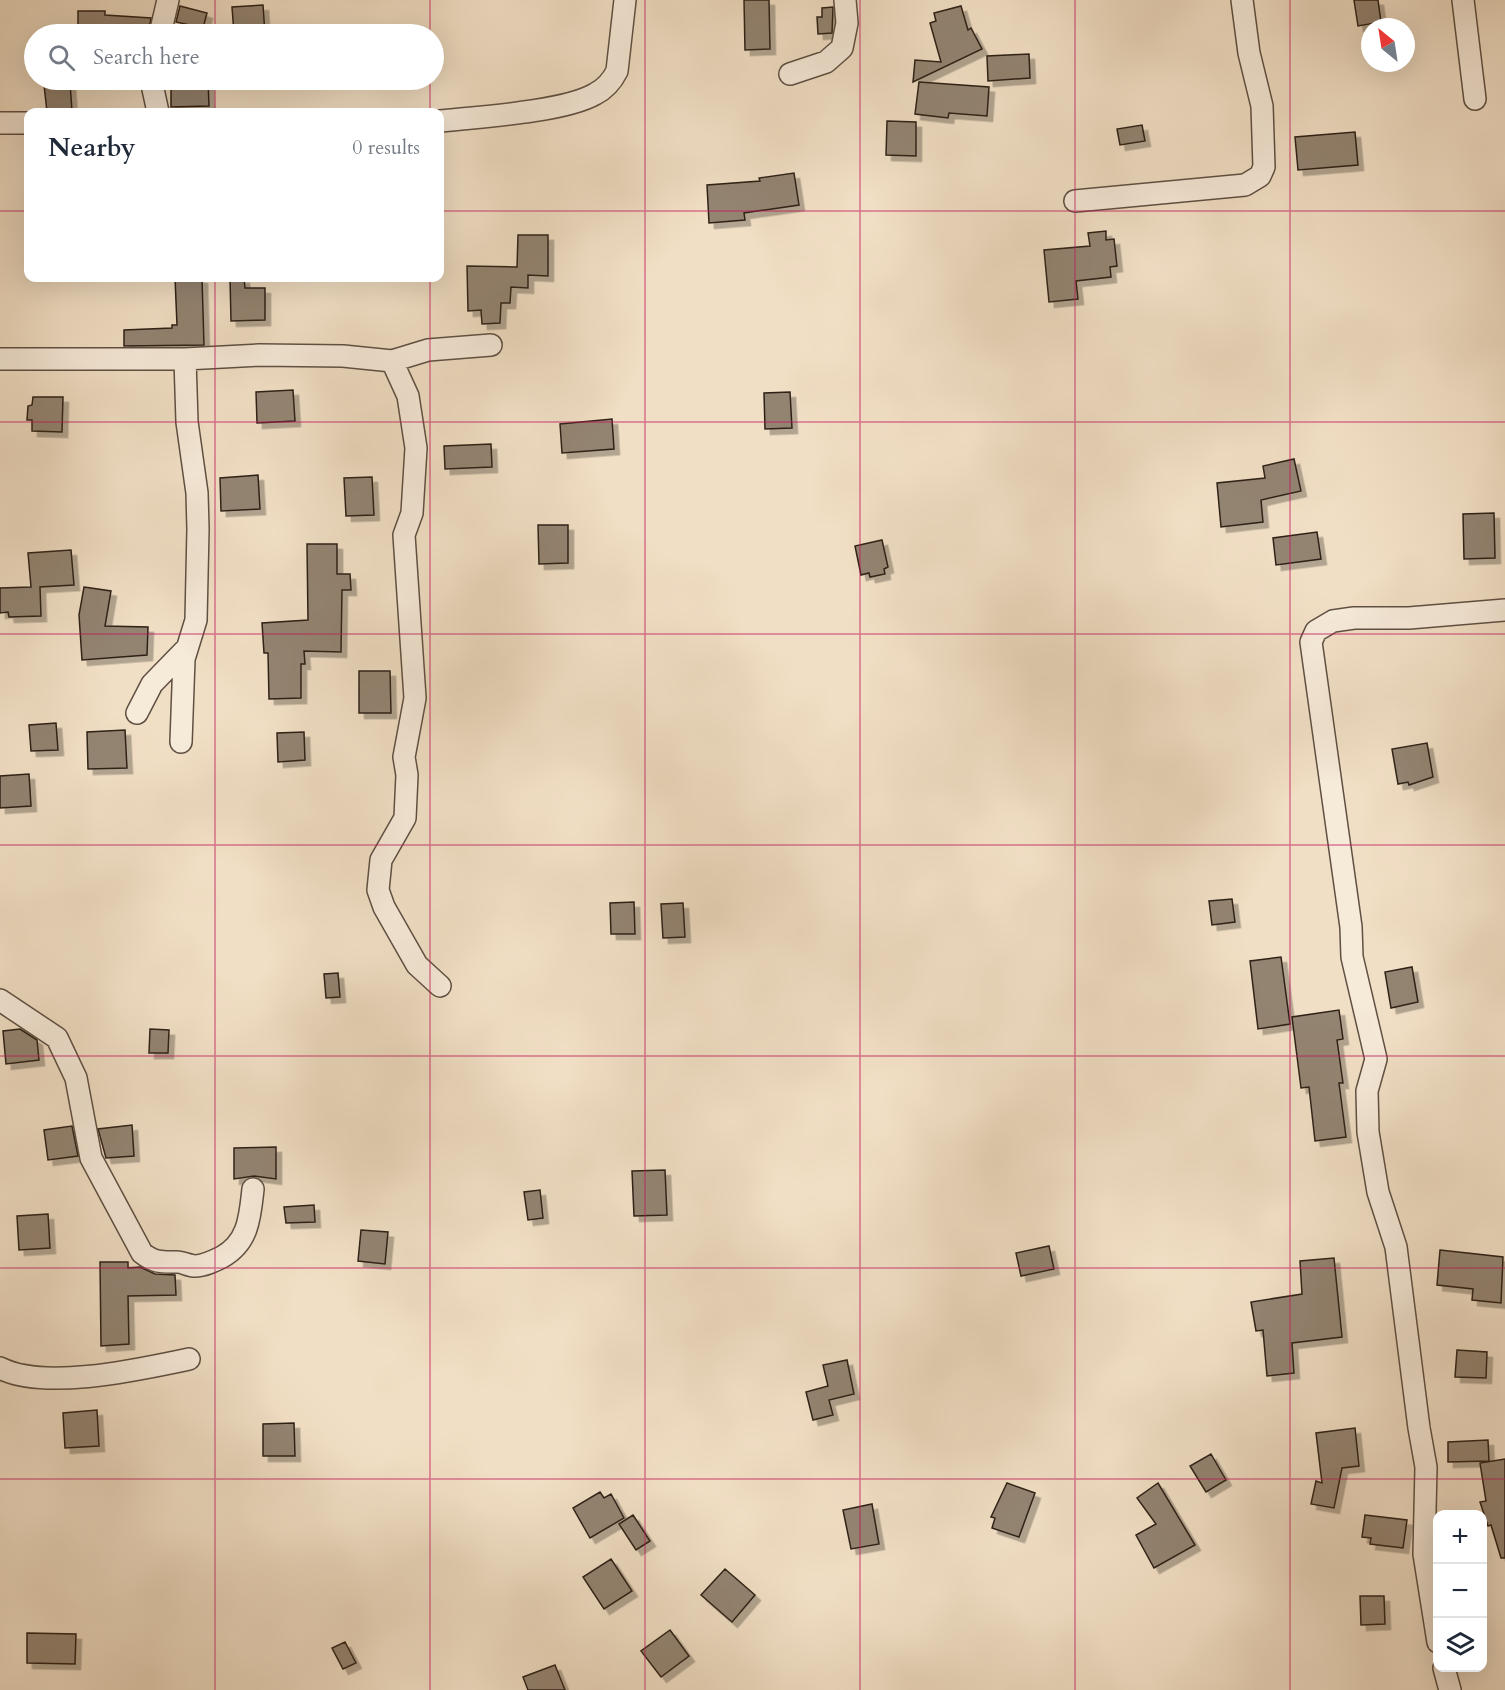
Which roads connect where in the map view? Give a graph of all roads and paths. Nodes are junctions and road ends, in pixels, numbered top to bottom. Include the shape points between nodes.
1 (168, 0) edge
2 (625, 0) edge
3 (845, 0) edge
4 (1242, 0) edge
5 (1463, 0) edge
6 (162, 24) edge
7 (790, 74) dead end
8 (153, 90) edge
9 (1475, 99) dead end
10 (157, 108) edge
11 (444, 121) edge
12 (0, 123) edge
13 (24, 123) edge
14 (1075, 201) dead end
15 (491, 345) dead end
16 (185, 359) junction
17 (0, 360) edge
18 (392, 361) junction
19 (1505, 610) edge
20 (186, 649) junction
21 (137, 713) dead end
22 (181, 742) dead end
23 (440, 986) dead end
24 (0, 1000) edge
25 (253, 1189) dead end
26 (189, 1359) dead end
27 (0, 1368) edge
28 (1433, 1618) edge
29 (1445, 1672) edge
30 (1450, 1690) edge

1 - 6 street
2 - 11 street via 617,71 594,95 525,111
3 - 7 street via 847,23 842,48 826,62
4 - 14 street via 1262,106 1264,167 1260,176 1245,185
5 - 9 street
8 - 10 street
12 - 13 street
15 - 18 street via 428,350
16 - 17 street
16 - 18 street via 259,355
16 - 20 street via 186,422 197,493 198,529 196,620
18 - 23 street via 408,396 416,448 412,513 404,535 415,698 405,757 405,818 381,860 378,890 388,916 417,965
19 - 28 street via 1333,621 1316,631 1311,642 1352,957 1376,1059 1367,1091 1368,1132 1378,1192 1396,1247 1425,1453 1424,1554
20 - 21 street via 152,684
20 - 22 street
24 - 25 street via 57,1038 76,1078 91,1158 142,1253 162,1264 194,1266 226,1255 238,1245 249,1224
26 - 27 street via 96,1376 40,1377
29 - 30 street

